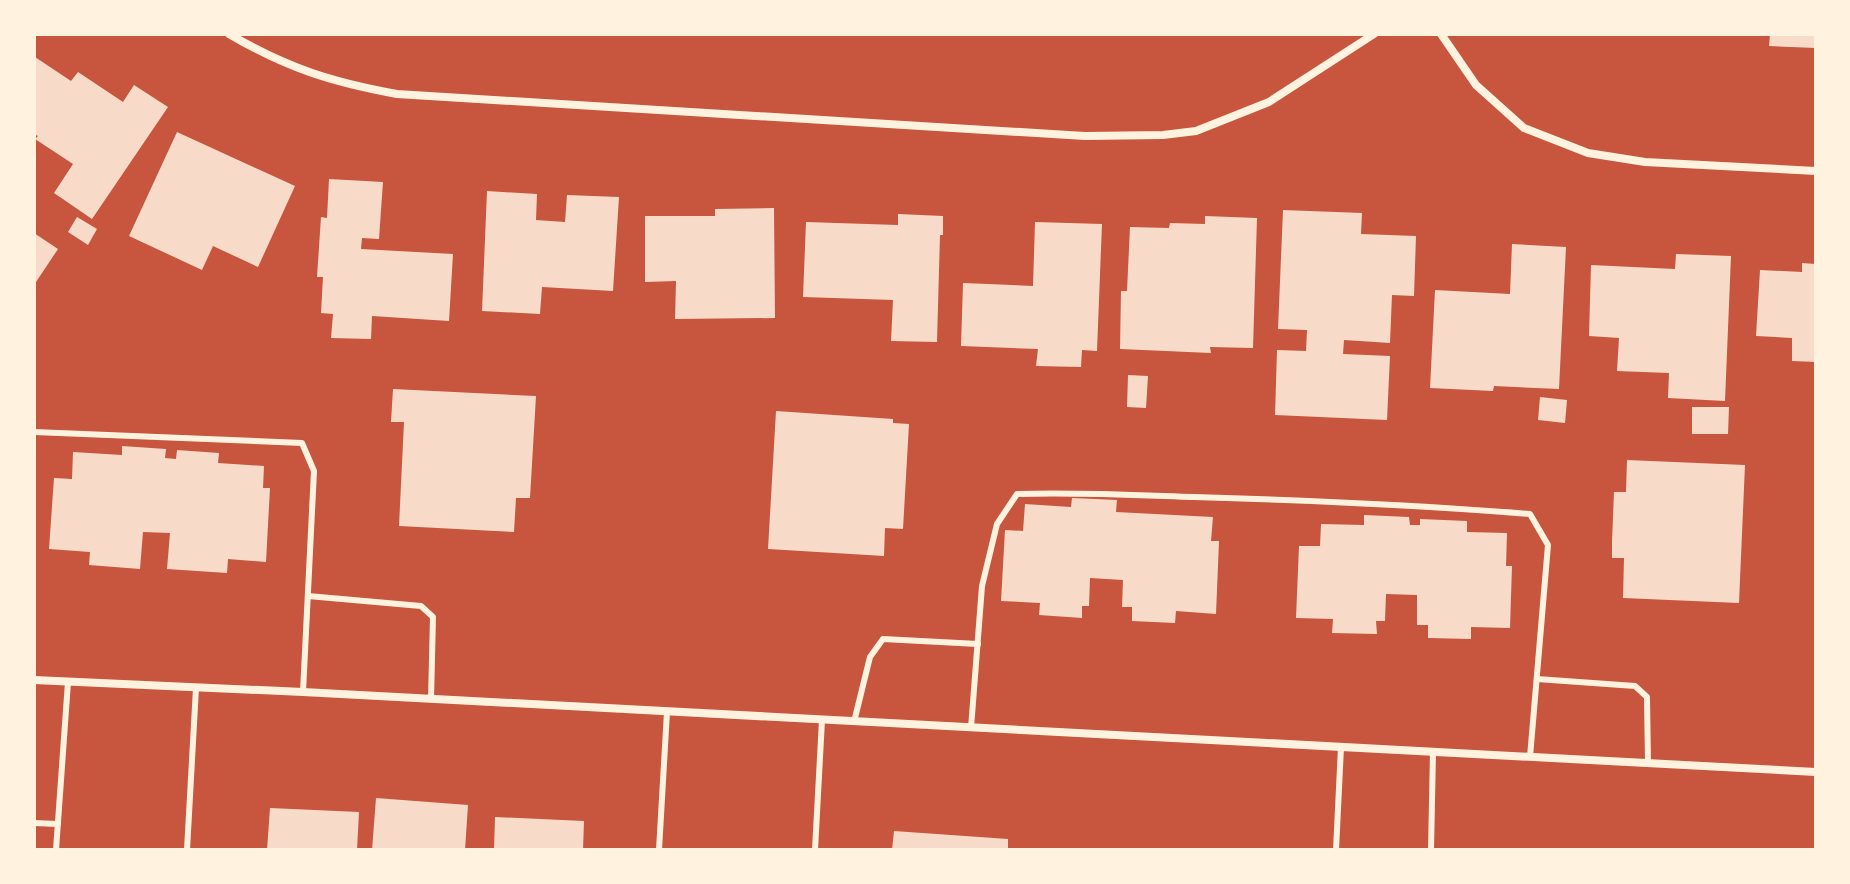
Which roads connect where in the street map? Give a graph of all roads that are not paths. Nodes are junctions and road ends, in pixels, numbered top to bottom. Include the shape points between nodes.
1 (229, 34) edge
2 (1374, 34) edge
3 (1441, 34) edge
4 (1816, 171) edge
5 (34, 432) edge
6 (308, 596) junction
7 (978, 644) junction
8 (1537, 679) junction
9 (34, 680) edge
10 (68, 682) junction
11 (196, 688) junction
12 (303, 692) junction
13 (431, 699) junction
14 (667, 712) junction
15 (822, 720) junction
16 (854, 722) junction
17 (971, 728) junction
18 (1341, 747) junction
19 (1433, 752) junction
20 (1530, 757) junction
21 (1648, 763) junction
22 (1816, 772) edge
23 (34, 823) edge
24 (58, 824) junction
25 (56, 850) edge
26 (187, 850) edge
27 (659, 850) edge
28 (815, 850) edge
29 (1336, 850) edge
30 (1431, 850) edge

1 - 2 street via 298,70 397,94 1137,136 1196,131 1269,102
3 - 4 street via 1476,85 1524,128 1588,153 1645,162
5 - 6 lane via 302,443 314,471
6 - 12 lane
6 - 13 lane via 421,606 433,617
7 - 8 lane via 982,586 997,524 1017,494 1436,506 1530,514 1548,545
7 - 16 lane via 883,639 870,657
7 - 17 lane
8 - 20 lane
8 - 21 lane via 1635,686 1647,697
9 - 10 street
10 - 11 street
10 - 24 lane
11 - 12 street
11 - 26 lane
12 - 13 street
13 - 14 street
14 - 15 street
14 - 27 lane
15 - 16 street
15 - 28 lane
16 - 17 street
17 - 18 street
18 - 19 street
18 - 29 lane
19 - 20 street
19 - 30 lane
20 - 21 street
21 - 22 street
23 - 24 lane
24 - 25 lane

